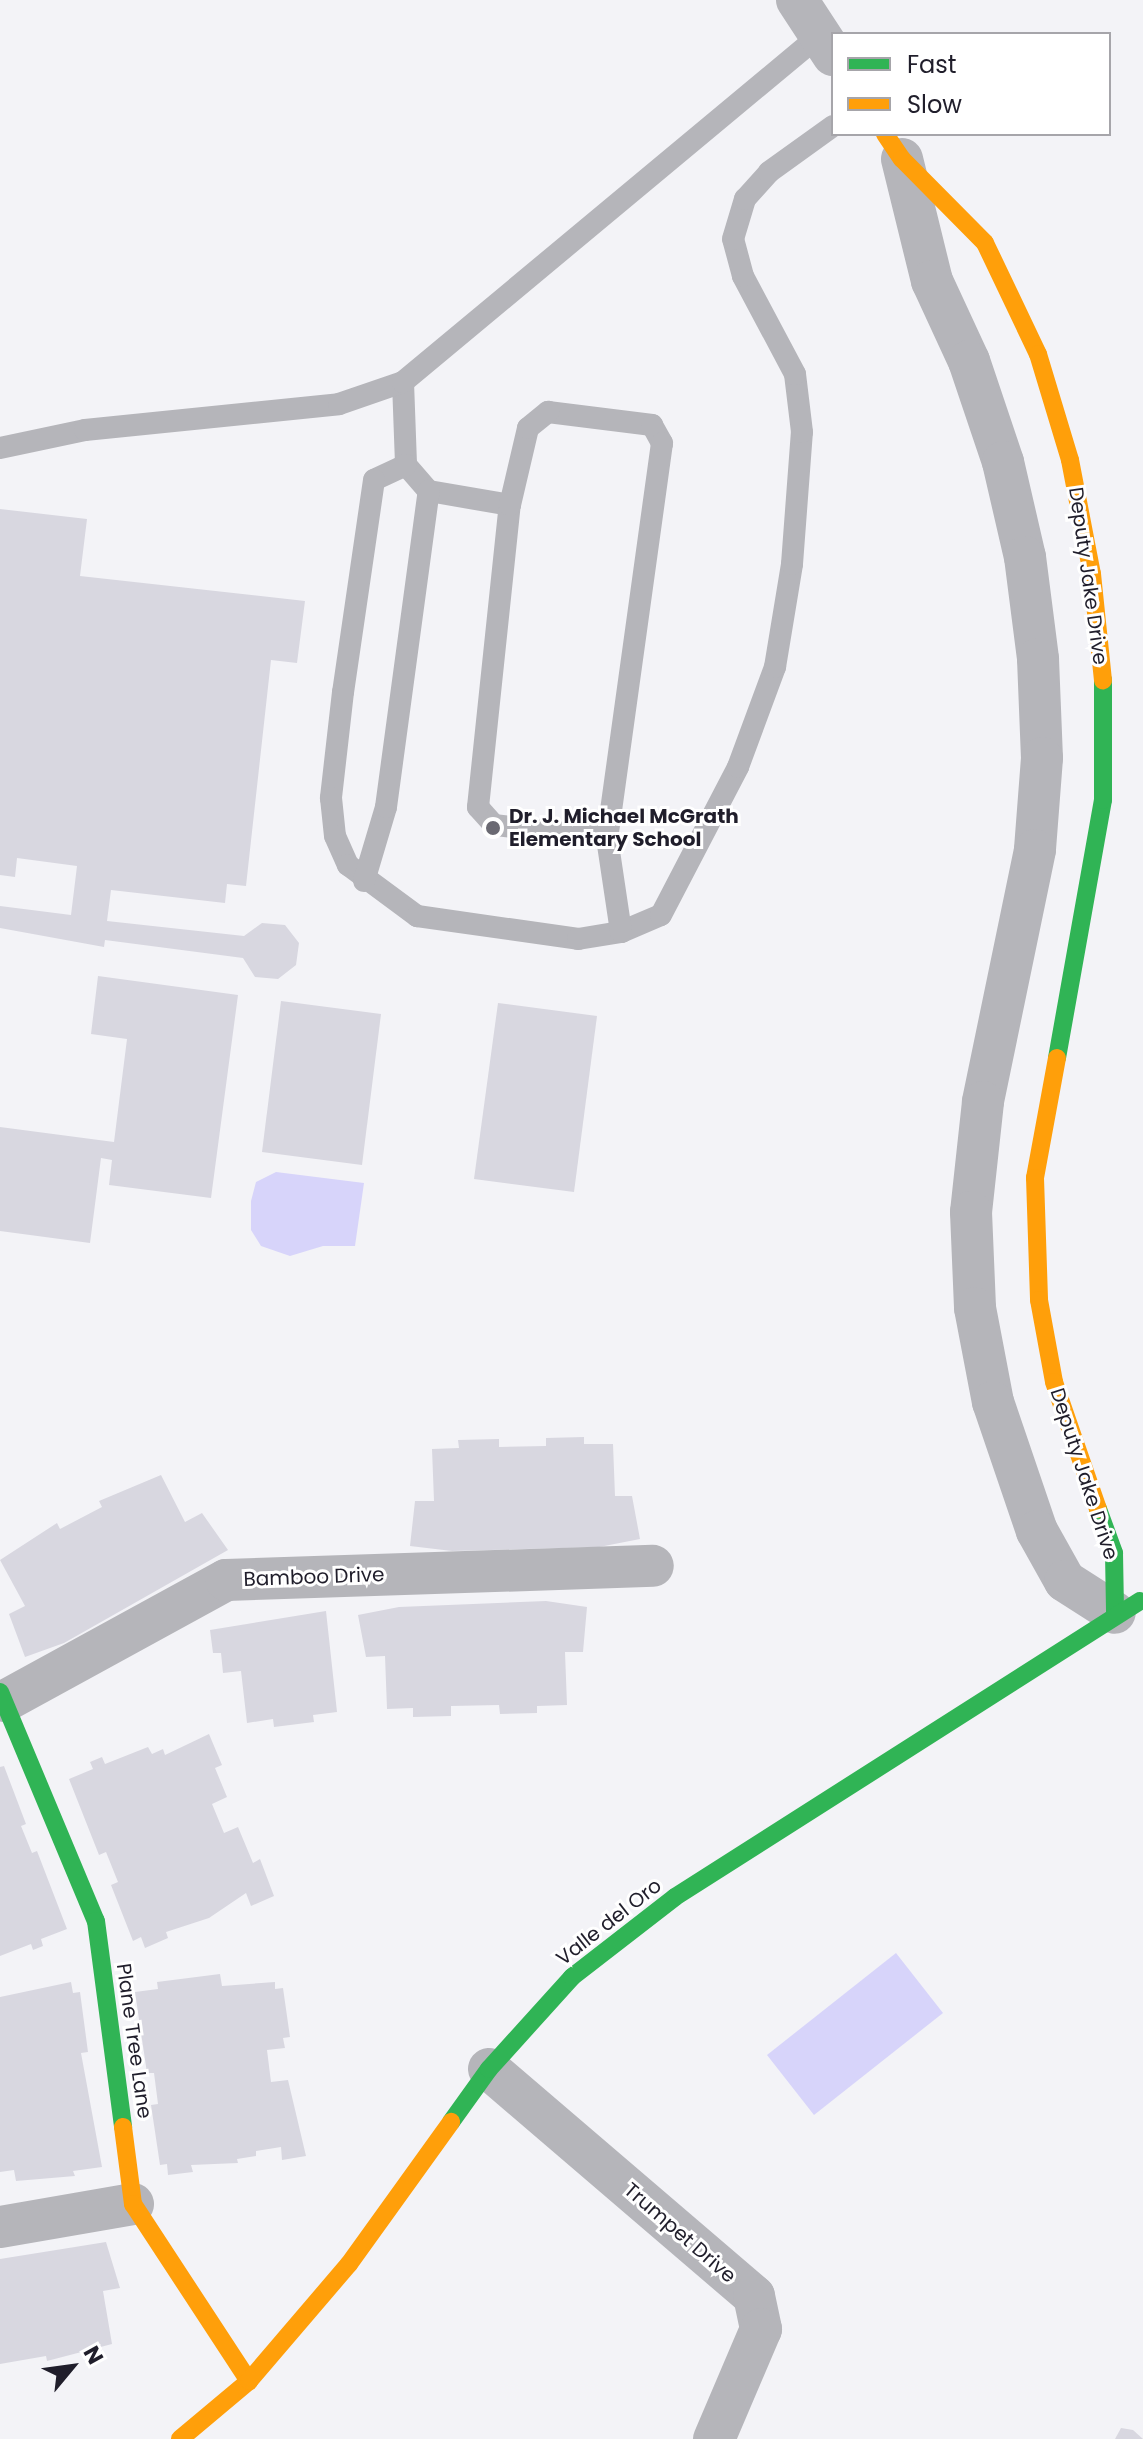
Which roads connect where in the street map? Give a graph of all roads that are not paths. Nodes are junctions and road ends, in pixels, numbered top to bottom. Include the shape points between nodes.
1 (797, 0) edge
2 (826, 45) edge
3 (831, 127) edge
4 (894, 147) edge
5 (403, 382) junction
6 (0, 448) edge
7 (406, 465) junction
8 (429, 491) junction
9 (510, 505) junction
10 (607, 838) junction
11 (364, 881) junction
12 (621, 932) junction
13 (653, 1566) dead end
14 (1129, 1606) edge
15 (3, 1696) edge
16 (489, 2069) junction
17 (133, 2204) junction
18 (0, 2227) edge
19 (249, 2381) junction
20 (180, 2439) edge
21 (714, 2439) edge

1 - 2 street
2 - 5 lane
3 - 12 lane via 769,172 745,199 733,239 743,276 795,374 802,432 792,564 775,667 738,767 661,915
4 - 14 street, Deputy Jake Drive via 985,243 1038,354 1070,460 1092,574 1103,676 1103,800 1035,1178 1039,1300 1054,1382
4 - 14 street, Deputy Jake Drive via 932,281 969,361 1003,462 1025,557 1038,659 1042,758 1035,850 983,1102 971,1212 975,1308 993,1402 1037,1531 1065,1581
5 - 6 lane via 339,404 85,430
5 - 7 lane
7 - 8 lane
7 - 11 lane via 374,480 331,798 335,836 348,865
8 - 9 lane
8 - 11 lane via 386,807
9 - 10 lane via 478,807 494,825
9 - 10 lane via 528,428 548,412 652,425 662,443
10 - 12 lane
11 - 12 lane via 417,916 578,939
13 - 15 street, Bamboo Drive via 226,1580
14 - 16 street, Valle del Oro via 675,1897 572,1977
15 - 17 street, Plane Tree Lane via 96,1921
16 - 19 street, Valle del Oro via 349,2264
16 - 21 street, Trumpet Drive via 754,2296 761,2329
17 - 18 street
17 - 19 street, Plane Tree Lane
19 - 20 street, Valle del Oro

